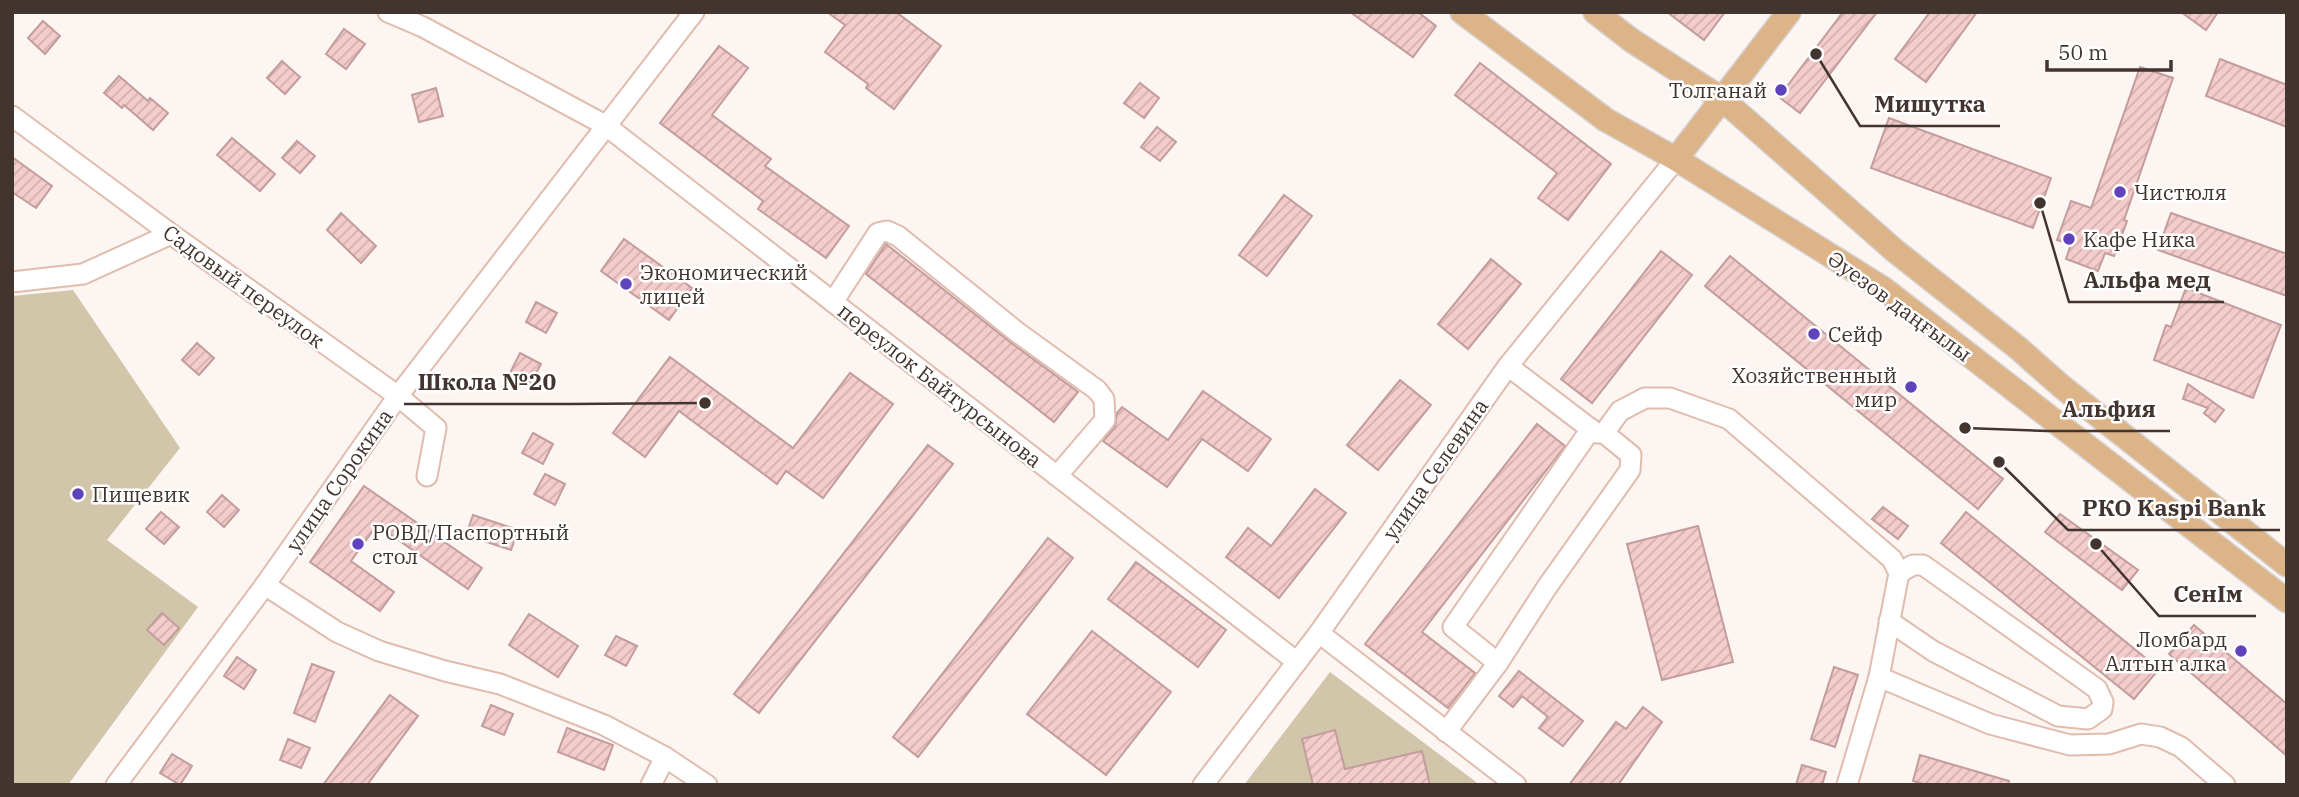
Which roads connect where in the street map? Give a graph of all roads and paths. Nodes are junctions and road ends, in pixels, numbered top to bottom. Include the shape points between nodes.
1 (388, 12) edge
2 (694, 12) edge
3 (1462, 12) edge
4 (1595, 12) edge
5 (1789, 12) edge
6 (1722, 99) junction
7 (12, 116) edge
8 (605, 125) junction
9 (1676, 159) junction
10 (171, 234) junction
11 (12, 282) edge
12 (833, 302) junction
13 (1508, 366) junction
14 (398, 396) junction
15 (1597, 431) junction
16 (427, 476) dead end
17 (1057, 476) junction
18 (2287, 565) edge
19 (1899, 573) junction
20 (265, 585) junction
21 (2287, 601) edge
22 (1889, 621) junction
23 (1319, 633) junction
24 (1297, 662) junction
25 (1498, 663) junction
26 (1879, 677) junction
27 (1446, 732) junction
28 (665, 757) junction
29 (116, 785) edge
30 (651, 785) edge
31 (707, 785) edge
32 (1203, 785) edge
33 (1516, 785) edge
34 (1847, 785) edge
35 (2225, 785) edge

1 - 8 street, переулок Байтурсынова
2 - 8 street, улица Сорокина
3 - 9 main road, Әуезов даңғылы via 1606,120
4 - 6 main road, Әуезов даңғылы
5 - 6 main road
6 - 9 main road
6 - 18 main road, Әуезов даңғылы via 1894,250
7 - 10 street, Садовый переулок
8 - 12 street, переулок Байтурсынова
8 - 14 street, улица Сорокина
9 - 13 street, улица Селевина
9 - 21 main road, Әуезов даңғылы via 1884,289
10 - 11 street via 83,274
10 - 14 street, Садовый переулок
12 - 17 street, переулок Байтурсынова
12 - 17 street via 878,233 887,231 1097,390 1104,399 1105,420
13 - 15 street
13 - 23 street, улица Селевина
14 - 16 street, Садовый переулок via 436,428
14 - 20 street, улица Сорокина
15 - 19 street via 1645,398 1670,398 1730,419 1892,559
15 - 25 street via 1631,455 1630,470
15 - 25 street via 1452,627
17 - 24 street, переулок Байтурсынова
19 - 22 street
19 - 22 street via 1923,565 2096,689 2102,709 2088,719 2058,716 1933,651
20 - 28 street via 337,632 379,651 500,684 604,725
20 - 29 street, улица Сорокина
22 - 26 street
23 - 24 street, улица Селевина
23 - 27 street
24 - 32 street, улица Селевина
25 - 27 street
26 - 34 street
26 - 35 street via 1990,724 2070,745 2109,744 2141,734 2160,737 2181,747
27 - 33 street
28 - 30 street
28 - 31 street

